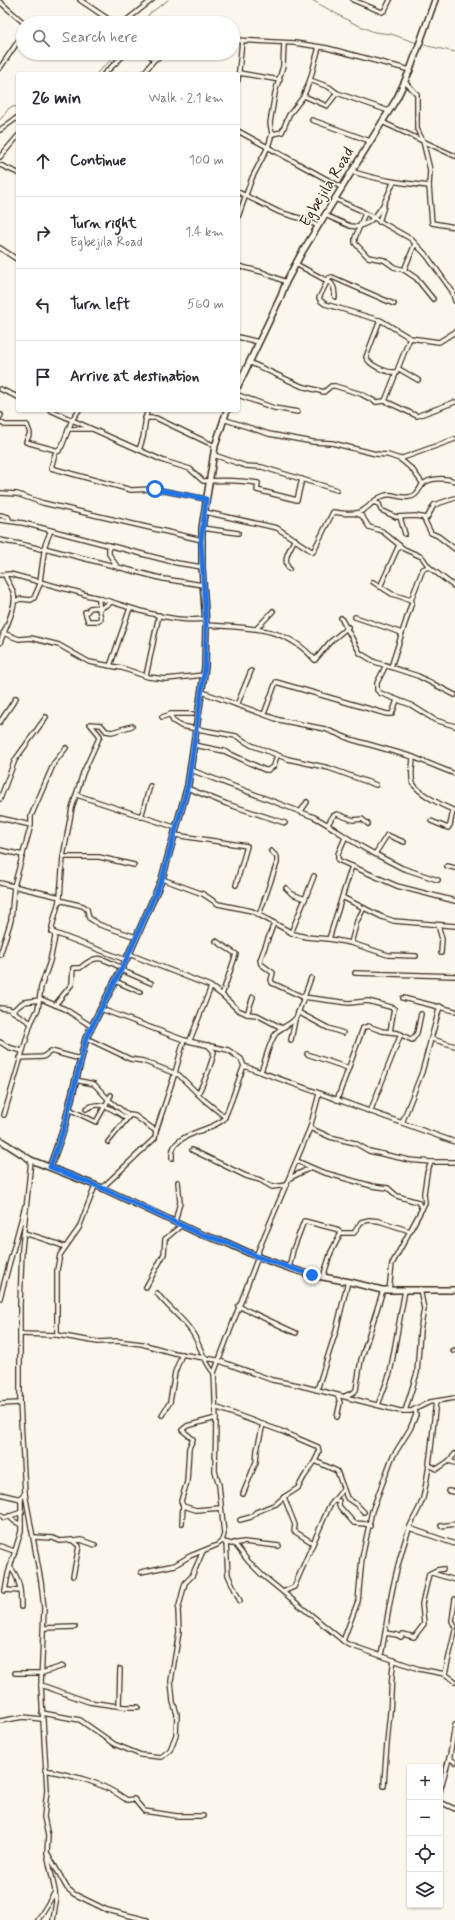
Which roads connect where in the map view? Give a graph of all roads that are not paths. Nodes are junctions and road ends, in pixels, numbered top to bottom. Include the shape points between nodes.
1 (80, 0) edge
2 (152, 0) edge
3 (353, 0) edge
4 (390, 0) edge
5 (436, 0) edge
6 (0, 2) edge
7 (16, 16) edge
8 (104, 16) edge
9 (132, 16) edge
10 (242, 41) joint
11 (284, 43) junction
12 (16, 44) edge
13 (319, 47) junction
14 (119, 60) edge
15 (154, 60) edge
16 (0, 68) edge
17 (410, 70) junction
18 (106, 72) edge
19 (144, 72) edge
20 (239, 72) edge
21 (240, 73) edge
22 (280, 80) junction
23 (310, 80) junction
24 (405, 82) junction
25 (337, 93) junction
26 (304, 96) junction
27 (389, 111) junction
28 (16, 118) edge
29 (312, 120) dead end
30 (382, 122) junction
31 (0, 130) edge
32 (240, 133) edge
33 (272, 134) junction
34 (16, 138) edge
35 (370, 141) junction
36 (423, 141) junction
37 (268, 147) junction
38 (455, 156) edge
39 (0, 157) edge
40 (0, 165) edge
41 (351, 171) junction
42 (16, 172) edge
43 (393, 182) junction
44 (429, 186) junction
45 (341, 187) junction
46 (240, 193) edge
47 (246, 196) junction
48 (335, 198) junction
49 (384, 205) junction
50 (240, 212) edge
51 (365, 213) junction
52 (325, 215) junction
53 (372, 218) junction
54 (379, 222) junction
55 (318, 226) junction
56 (359, 227) junction
57 (455, 227) edge
58 (415, 244) junction
59 (0, 248) edge
60 (16, 259) edge
61 (296, 264) junction
62 (240, 266) edge
63 (404, 270) junction
64 (327, 281) junction
65 (286, 282) junction
66 (335, 297) dead end
67 (433, 299) dead end
68 (455, 301) edge
69 (394, 304) dead end
70 (380, 320) junction
71 (455, 332) edge
72 (240, 338) edge
73 (410, 338) junction
74 (258, 342) junction
75 (249, 362) junction
76 (397, 370) junction
77 (418, 380) dead end
78 (240, 382) edge
79 (0, 389) edge
80 (16, 396) edge
81 (240, 396) edge
82 (385, 401) junction
83 (455, 402) edge
84 (54, 412) edge
85 (78, 412) edge
86 (146, 412) edge
87 (226, 412) edge
88 (298, 412) dead end
89 (145, 418) junction
90 (224, 419) junction
91 (72, 420) junction
92 (0, 422) edge
93 (5, 425) junction
94 (0, 427) edge
95 (68, 429) junction
96 (92, 429) junction
97 (455, 439) edge
98 (215, 446) junction
99 (139, 450) junction
100 (58, 451) junction
101 (214, 455) junction
102 (400, 459) junction
103 (302, 479) junction
104 (210, 481) junction
105 (455, 482) edge
106 (423, 484) junction
107 (337, 490) dead end
108 (0, 493) edge
109 (455, 498) edge
110 (206, 499) junction
111 (373, 502) junction
112 (204, 512) junction
113 (357, 514) junction
114 (0, 515) edge
115 (400, 516) junction
116 (424, 518) junction
117 (0, 520) edge
118 (10, 521) junction
119 (202, 528) junction
120 (51, 530) junction
121 (238, 533) dead end
122 (405, 534) dead end
123 (294, 539) junction
124 (0, 540) edge
125 (202, 540) junction
126 (109, 545) junction
127 (399, 545) junction
128 (44, 548) junction
129 (455, 549) edge
130 (202, 567) junction
131 (429, 567) junction
132 (118, 568) junction
133 (289, 569) dead end
134 (0, 575) edge
135 (5, 575) junction
136 (40, 582) junction
137 (373, 582) dead end
138 (203, 585) junction
139 (380, 587) junction
140 (455, 587) edge
141 (99, 598) junction
142 (410, 600) junction
143 (15, 601) junction
144 (112, 602) junction
145 (130, 608) junction
146 (273, 611) dead end
147 (159, 615) junction
148 (354, 617) dead end
149 (341, 618) dead end
150 (206, 622) junction
151 (348, 627) junction
152 (257, 628) junction
153 (4, 633) junction
154 (402, 633) junction
155 (0, 643) edge
156 (386, 665) junction
157 (110, 666) junction
158 (390, 667) junction
159 (251, 671) dead end
160 (204, 675) junction
161 (146, 676) junction
162 (202, 692) junction
163 (454, 692) edge
164 (16, 698) dead end
165 (397, 700) junction
166 (237, 704) junction
167 (170, 714) junction
168 (193, 714) dead end
169 (264, 714) junction
170 (46, 717) dead end
171 (162, 717) dead end
172 (0, 722) edge
173 (132, 726) dead end
174 (455, 726) edge
175 (196, 728) junction
176 (194, 746) junction
177 (66, 748) dead end
178 (277, 755) junction
179 (413, 757) junction
180 (191, 770) junction
181 (455, 774) edge
182 (376, 785) dead end
183 (150, 786) dead end
184 (187, 788) junction
185 (77, 795) junction
186 (0, 800) edge
187 (307, 802) dead end
188 (301, 811) junction
189 (454, 811) edge
190 (141, 817) junction
191 (0, 818) edge
192 (431, 821) dead end
193 (285, 823) dead end
194 (328, 824) junction
195 (368, 824) dead end
196 (31, 825) junction
197 (177, 828) junction
198 (175, 835) junction
199 (345, 838) junction
200 (404, 842) dead end
201 (0, 850) edge
202 (271, 851) dead end
203 (375, 854) junction
204 (22, 855) junction
205 (63, 857) junction
206 (134, 865) dead end
207 (352, 866) junction
208 (446, 866) dead end
209 (455, 868) edge
210 (314, 876) dead end
211 (162, 879) junction
212 (438, 880) dead end
213 (0, 883) edge
214 (236, 885) dead end
215 (14, 886) junction
216 (286, 888) dead end
217 (342, 897) junction
218 (305, 898) junction
219 (60, 899) junction
220 (455, 901) edge
221 (364, 908) junction
222 (259, 915) junction
223 (274, 924) junction
224 (438, 925) junction
225 (455, 926) edge
226 (52, 932) junction
227 (291, 933) junction
228 (136, 937) junction
229 (328, 939) junction
230 (216, 941) dead end
231 (350, 943) junction
232 (441, 952) dead end
233 (129, 954) junction
234 (0, 955) edge
235 (416, 956) dead end
236 (126, 960) junction
237 (121, 969) junction
238 (355, 973) dead end
239 (455, 976) edge
240 (310, 978) dead end
241 (116, 981) junction
242 (151, 983) dead end
243 (211, 987) junction
244 (140, 992) dead end
245 (222, 995) junction
246 (253, 997) dead end
247 (303, 997) junction
248 (403, 998) dead end
249 (40, 1000) junction
250 (55, 1005) junction
251 (440, 1006) junction
252 (0, 1008) edge
253 (101, 1009) junction
254 (12, 1011) junction
255 (455, 1011) edge
256 (298, 1012) junction
257 (247, 1014) junction
258 (421, 1014) dead end
259 (295, 1020) junction
260 (31, 1023) junction
261 (91, 1026) junction
262 (282, 1028) junction
263 (390, 1032) junction
264 (343, 1033) dead end
265 (401, 1034) junction
266 (86, 1038) junction
267 (432, 1039) junction
268 (184, 1040) junction
269 (190, 1040) junction
270 (291, 1040) dead end
271 (0, 1042) edge
272 (208, 1045) junction
273 (455, 1046) edge
274 (22, 1052) junction
275 (307, 1054) dead end
276 (20, 1058) junction
277 (80, 1060) junction
278 (244, 1066) junction
279 (348, 1068) junction
280 (261, 1072) junction
281 (175, 1073) junction
282 (76, 1080) junction
283 (198, 1094) junction
284 (319, 1094) junction
285 (112, 1095) dead end
286 (109, 1100) junction
287 (337, 1100) junction
288 (105, 1106) junction
289 (69, 1109) junction
290 (86, 1109) dead end
291 (370, 1112) junction
292 (4, 1114) dead end
293 (128, 1117) junction
294 (224, 1117) junction
295 (402, 1123) junction
296 (310, 1128) junction
297 (156, 1131) junction
298 (0, 1140) edge
299 (108, 1142) dead end
300 (455, 1142) edge
301 (192, 1150) dead end
302 (172, 1158) dead end
303 (31, 1160) junction
304 (297, 1161) junction
305 (431, 1162) junction
306 (455, 1162) edge
307 (50, 1167) junction
308 (310, 1168) junction
309 (290, 1178) junction
310 (178, 1182) dead end
311 (287, 1185) junction
312 (96, 1186) junction
313 (102, 1188) junction
314 (25, 1205) junction
315 (422, 1210) junction
316 (176, 1222) junction
317 (182, 1225) junction
318 (410, 1231) junction
319 (24, 1233) junction
320 (341, 1233) junction
321 (65, 1247) junction
322 (257, 1257) junction
323 (289, 1268) junction
324 (323, 1277) junction
325 (348, 1281) junction
326 (146, 1287) dead end
327 (405, 1289) junction
328 (420, 1289) junction
329 (383, 1290) junction
330 (389, 1290) junction
331 (455, 1290) edge
332 (157, 1293) dead end
333 (0, 1298) edge
334 (238, 1306) junction
335 (296, 1333) dead end
336 (20, 1334) junction
337 (57, 1335) junction
338 (182, 1354) junction
339 (204, 1358) junction
340 (217, 1360) junction
341 (214, 1373) junction
342 (317, 1390) junction
343 (354, 1393) junction
344 (338, 1396) junction
345 (345, 1397) junction
346 (354, 1398) junction
347 (455, 1398) edge
348 (436, 1400) junction
349 (20, 1403) junction
350 (340, 1403) junction
351 (0, 1404) edge
352 (378, 1405) junction
353 (215, 1407) junction
354 (415, 1409) junction
355 (405, 1411) junction
356 (162, 1415) dead end
357 (337, 1417) dead end
358 (216, 1418) junction
359 (263, 1424) junction
360 (455, 1454) edge
361 (315, 1461) junction
362 (449, 1462) junction
363 (455, 1463) edge
364 (429, 1465) junction
365 (343, 1489) junction
366 (448, 1491) dead end
367 (455, 1492) edge
368 (25, 1493) junction
369 (0, 1494) edge
370 (243, 1494) dead end
371 (284, 1497) junction
372 (346, 1498) junction
373 (21, 1499) junction
374 (334, 1501) junction
375 (339, 1501) junction
376 (183, 1506) junction
377 (221, 1508) junction
378 (22, 1512) junction
379 (364, 1512) dead end
380 (0, 1514) edge
381 (9, 1516) junction
382 (240, 1520) dead end
383 (182, 1523) dead end
384 (455, 1524) edge
385 (21, 1525) junction
386 (370, 1526) junction
387 (440, 1526) dead end
388 (410, 1528) junction
389 (33, 1537) junction
390 (74, 1541) junction
391 (224, 1542) junction
392 (234, 1543) junction
393 (313, 1543) junction
394 (455, 1544) edge
395 (95, 1545) dead end
396 (0, 1546) edge
397 (279, 1546) dead end
398 (14, 1551) junction
399 (203, 1551) junction
400 (10, 1567) junction
401 (443, 1569) dead end
402 (141, 1572) dead end
403 (432, 1573) junction
404 (73, 1576) dead end
405 (455, 1580) edge
406 (20, 1591) junction
407 (283, 1592) junction
408 (455, 1600) edge
409 (240, 1601) dead end
410 (21, 1607) dead end
411 (455, 1626) edge
412 (75, 1627) dead end
413 (44, 1628) junction
414 (455, 1631) edge
415 (385, 1633) junction
416 (343, 1641) junction
417 (454, 1648) edge
418 (381, 1656) junction
419 (394, 1660) junction
420 (63, 1666) dead end
421 (120, 1669) dead end
422 (15, 1673) dead end
423 (42, 1673) junction
424 (445, 1674) junction
425 (455, 1682) edge
426 (41, 1685) junction
427 (119, 1706) junction
428 (138, 1707) dead end
429 (42, 1713) junction
430 (42, 1719) junction
431 (0, 1721) edge
432 (455, 1725) edge
433 (449, 1758) junction
434 (455, 1762) edge
435 (45, 1770) junction
436 (443, 1780) edge
437 (384, 1786) dead end
438 (443, 1803) edge
439 (455, 1809) edge
440 (203, 1816) dead end
441 (47, 1853) junction
442 (55, 1891) junction
443 (38, 1920) edge
444 (53, 1920) edge
445 (147, 1920) edge

1 - 8 street
2 - 9 street
3 - 4 street via 382,12
5 - 17 street, Egbejila Road
6 - 7 street
10 - 11 street
10 - 20 street
11 - 13 street
11 - 22 street
12 - 16 street
13 - 17 street via 340,50
13 - 23 street
14 - 18 street
15 - 19 street
17 - 24 street, Egbejila Road
21 - 22 street
22 - 33 street via 270,123
23 - 25 street
23 - 26 street
24 - 27 street, Egbejila Road
24 - 36 street via 418,94 417,129
25 - 26 street via 327,106
25 - 27 street
26 - 33 street via 289,115 282,132
27 - 30 street, Egbejila Road
28 - 31 street
29 - 35 street
30 - 35 street, Egbejila Road
30 - 36 street
32 - 37 street
33 - 37 street
34 - 39 street
35 - 41 street, Egbejila Road
36 - 38 street
36 - 44 street via 430,170
37 - 45 street
37 - 47 street
40 - 42 street
41 - 43 street
41 - 45 street, Egbejila Road
43 - 44 street
43 - 49 street
44 - 57 street via 432,223
45 - 48 street, Egbejila Road
46 - 47 street
47 - 50 street
47 - 55 street via 279,212
48 - 51 street
48 - 52 street, Egbejila Road
49 - 53 street
49 - 54 street
51 - 53 street
51 - 56 street
52 - 55 street, Egbejila Road
52 - 56 street via 350,226
53 - 54 street
53 - 56 street via 370,222
54 - 58 street
55 - 61 street, Egbejila Road
56 - 63 street via 354,243 368,257 384,260
58 - 63 street
58 - 68 street via 452,291
59 - 60 street
61 - 64 street
61 - 65 street, Egbejila Road
62 - 65 street
63 - 67 street via 416,278
64 - 66 street via 334,288
64 - 69 street via 332,277 339,279
64 - 70 street via 321,301
65 - 74 street, Egbejila Road
70 - 73 street
70 - 76 street via 366,357 374,365 392,372
71 - 73 street via 438,342
72 - 74 street
73 - 76 street
74 - 75 street, Egbejila Road
75 - 78 street, Egbejila Road
75 - 82 street via 300,386 324,392 331,386 336,386 376,402
76 - 77 street
76 - 82 street
79 - 80 street
81 - 88 street via 274,408
82 - 83 street via 417,416
84 - 91 street
85 - 91 street
86 - 89 street
87 - 90 street
89 - 98 street via 156,418
89 - 99 street
90 - 98 street
90 - 102 street via 269,434 332,443
91 - 95 street
91 - 96 street
92 - 93 street
93 - 94 street
93 - 100 street via 27,425 30,433 26,442
95 - 96 street
95 - 100 street
96 - 99 street
97 - 102 street
98 - 101 street
99 - 104 street via 190,469 203,481
100 - 110 street via 51,468 131,490 155,489
101 - 103 street
101 - 104 street
102 - 106 street via 412,469
103 - 104 street via 297,500 257,490 258,483
103 - 107 street
104 - 110 street
105 - 106 street via 447,479
106 - 111 street via 417,494 408,497 388,495
108 - 125 street via 17,494 43,503
109 - 116 street via 434,505 427,518
110 - 112 street
111 - 113 street
111 - 115 street via 379,504 381,510 389,515
112 - 119 street
112 - 123 street via 276,528
113 - 123 street via 333,512 313,552
113 - 127 street via 362,516 369,526 386,534
114 - 118 street via 8,517
115 - 116 street
115 - 122 street
116 - 129 street via 431,533
117 - 118 street
118 - 120 street
119 - 121 street
119 - 125 street
120 - 126 street
120 - 128 street
123 - 133 street via 285,558
124 - 128 street
125 - 130 street
126 - 130 street
126 - 132 street via 109,554
127 - 131 street via 422,557
127 - 139 street
128 - 132 street
128 - 136 street
130 - 138 street
131 - 140 street
131 - 142 street via 423,569
132 - 138 street
134 - 135 street
135 - 136 street
135 - 143 street
136 - 141 street
136 - 143 street via 34,598
137 - 139 street
138 - 150 street
139 - 142 street
141 - 144 street
141 - 144 street via 99,607 90,608 85,612 88,621 101,619 99,608
142 - 154 street via 412,602
143 - 153 street
144 - 145 street
145 - 147 street
145 - 157 street
146 - 152 street
147 - 150 street
147 - 161 street
148 - 154 street
149 - 151 street
150 - 152 street
150 - 160 street
151 - 152 street via 330,642 315,660 290,639
151 - 156 street via 354,645 360,653
153 - 155 street
153 - 157 street via 20,639 31,638 59,645 89,662
154 - 158 street
156 - 158 street
156 - 165 street via 377,690
157 - 161 street
158 - 163 street
159 - 166 street
160 - 161 street via 166,679
160 - 162 street
162 - 166 street
162 - 175 street
164 - 172 street
165 - 169 street via 392,714 387,714 276,682
165 - 174 street via 411,705 435,720
166 - 169 street
167 - 168 street
167 - 171 street
167 - 175 street via 174,722
169 - 179 street via 279,720 325,729
170 - 186 street via 16,760
173 - 185 street via 112,732 106,731 101,725 90,724 100,736 83,773
175 - 176 street
175 - 178 street via 236,736
176 - 178 street via 224,751 265,770 274,766
176 - 180 street
177 - 196 street via 54,763 31,816
178 - 182 street via 329,768
179 - 181 street
179 - 189 street via 414,785
180 - 184 street
180 - 188 street
183 - 190 street
184 - 193 street
184 - 197 street
185 - 190 street
185 - 205 street
187 - 188 street
188 - 194 street
189 - 192 street via 448,828
190 - 197 street
191 - 196 street
194 - 195 street via 337,814 353,820 362,818
194 - 199 street
196 - 204 street
197 - 198 street
198 - 211 street
198 - 214 street via 247,846
199 - 203 street
199 - 207 street via 337,858
200 - 203 street via 387,834
201 - 204 street
202 - 222 street via 277,857 277,863
203 - 212 street via 402,868
204 - 215 street
205 - 206 street via 99,857
205 - 219 street
207 - 217 street
207 - 220 street via 397,886
208 - 209 street
210 - 218 street
211 - 222 street via 202,894 218,904 242,907
211 - 228 street
213 - 215 street
215 - 219 street
215 - 234 street via 11,920
216 - 218 street via 292,894
217 - 221 street
217 - 229 street
218 - 227 street
219 - 226 street
219 - 228 street via 83,906 87,909 89,918 100,925
221 - 224 street via 394,921
221 - 231 street
222 - 223 street
223 - 227 street
223 - 247 street via 260,962 272,971 272,983
224 - 225 street
224 - 232 street via 442,939
226 - 236 street
226 - 249 street via 55,938 41,987
227 - 229 street
228 - 233 street
229 - 231 street
230 - 245 street via 236,954
231 - 235 street via 384,954
233 - 236 street
233 - 243 street
236 - 237 street
237 - 241 street
237 - 242 street
237 - 250 street via 99,958 90,959 80,968 73,968 72,984
238 - 239 street
240 - 247 street
241 - 244 street
241 - 253 street
243 - 245 street
243 - 269 street
245 - 257 street via 238,1010
246 - 257 street
247 - 256 street
247 - 263 street via 349,1003 368,1001 394,1008
248 - 251 street
249 - 250 street
249 - 254 street via 24,1002
249 - 260 street
250 - 261 street
251 - 255 street
251 - 267 street
252 - 254 street
253 - 261 street
253 - 268 street
254 - 260 street
256 - 259 street
256 - 264 street
257 - 262 street via 257,1015
258 - 265 street via 419,1029 414,1039 409,1040
259 - 262 street
259 - 270 street
260 - 274 street
261 - 266 street
262 - 280 street via 271,1041
263 - 265 street
263 - 279 street via 368,1026 363,1028
265 - 291 street
266 - 277 street
266 - 281 street via 130,1059 143,1060
267 - 273 street
267 - 295 street
268 - 269 street
268 - 281 street
269 - 272 street
271 - 274 street
272 - 278 street via 232,1052
272 - 283 street via 214,1052
274 - 276 street
275 - 279 street
276 - 277 street via 43,1057 51,1051
276 - 292 street
277 - 282 street
278 - 280 street
278 - 294 street
279 - 287 street
280 - 284 street
281 - 283 street
281 - 297 street
282 - 286 street via 94,1084
282 - 289 street
283 - 294 street
284 - 287 street
284 - 296 street
285 - 286 street
286 - 288 street
286 - 293 street
287 - 291 street
288 - 289 street via 96,1122
288 - 290 street via 92,1106
288 - 293 street
289 - 307 street
291 - 295 street
293 - 297 street via 135,1116
293 - 299 street
294 - 302 street via 175,1144 171,1152
295 - 300 street
296 - 304 street
296 - 305 street via 330,1137 355,1143 369,1151
297 - 313 street via 155,1138
298 - 303 street
301 - 311 street via 272,1187
303 - 307 street
303 - 314 street
304 - 308 street
304 - 309 street
305 - 306 street
305 - 315 street
307 - 312 street
308 - 309 street
308 - 315 street via 372,1186 388,1188 397,1196 418,1202
309 - 311 street
310 - 316 street via 180,1202
311 - 322 street
312 - 313 street
312 - 321 street via 79,1228
313 - 316 street
314 - 319 street via 27,1215
314 - 333 street
315 - 318 street
316 - 317 street
317 - 322 street
317 - 326 street via 165,1239 164,1254
318 - 320 street via 369,1220 360,1222 354,1233
318 - 330 street via 392,1264
319 - 321 street via 51,1240
319 - 336 street
320 - 323 street via 336,1229 304,1221
320 - 324 street via 331,1252
321 - 337 street via 58,1262
322 - 323 street
322 - 334 street
323 - 324 street
324 - 325 street
325 - 329 street
325 - 342 street
327 - 328 street
327 - 330 street
327 - 352 street via 390,1373
328 - 331 street
328 - 355 street via 424,1309 417,1373
329 - 330 street
329 - 343 street via 361,1360
332 - 339 street via 192,1330
334 - 335 street
334 - 340 street
336 - 337 street
336 - 349 street
337 - 338 street via 98,1342 131,1342
338 - 339 street
338 - 356 street via 175,1372 170,1402
339 - 340 street
339 - 341 street
340 - 341 street
340 - 342 street via 272,1380
341 - 353 street
342 - 344 street
343 - 345 street
343 - 346 street
344 - 345 street
344 - 350 street
345 - 346 street
345 - 350 street
346 - 352 street
347 - 348 street
348 - 354 street
348 - 364 street
349 - 351 street
349 - 368 street
350 - 357 street
352 - 355 street
353 - 358 street
353 - 359 street
354 - 355 street
354 - 386 street via 416,1415 410,1429 392,1458 372,1511
358 - 376 street via 187,1426 182,1430 193,1438 188,1448 187,1482 181,1501
358 - 377 street via 215,1471
359 - 361 street via 318,1447 319,1452
359 - 370 street via 256,1462
360 - 362 street
361 - 365 street via 337,1471
361 - 371 street via 298,1488
362 - 363 street
362 - 364 street via 437,1469
364 - 388 street via 422,1500
365 - 372 street
365 - 374 street
366 - 367 street
368 - 373 street
368 - 389 street
369 - 373 street
371 - 382 street via 276,1504 256,1512 252,1517
371 - 393 street via 295,1525 294,1531
372 - 375 street
372 - 379 street
373 - 378 street
374 - 375 street
374 - 393 street
375 - 386 street via 339,1506 354,1523
376 - 377 street via 196,1510
376 - 383 street
377 - 391 street
378 - 381 street
378 - 385 street
380 - 381 street via 4,1518
381 - 385 street
384 - 387 street
385 - 398 street
386 - 416 street via 362,1558 358,1601
388 - 394 street
388 - 415 street via 396,1572
389 - 390 street
389 - 413 street via 42,1582
390 - 395 street via 81,1540
390 - 404 street via 79,1546
391 - 392 street
391 - 399 street
391 - 409 street via 228,1575
392 - 397 street
392 - 407 street via 252,1566
393 - 407 street via 294,1587
396 - 398 street
398 - 400 street
399 - 402 street via 175,1565
399 - 429 street via 192,1576 185,1583 178,1610 179,1632 171,1681 177,1725 170,1750 161,1757 140,1755 107,1740 80,1720
400 - 406 street via 17,1574
400 - 406 street via 5,1590
401 - 403 street
403 - 405 street
403 - 415 street via 429,1574 422,1604 424,1624 414,1637
406 - 410 street
407 - 416 street
408 - 411 street via 452,1621
412 - 413 street
413 - 423 street
414 - 417 street
415 - 418 street
416 - 418 street
417 - 424 street
418 - 419 street
419 - 424 street via 419,1670
419 - 437 street
420 - 423 street
421 - 427 street
422 - 423 street
423 - 426 street
424 - 425 street
426 - 427 street via 89,1702
426 - 429 street
427 - 428 street
429 - 430 street
430 - 431 street via 23,1717
430 - 435 street
432 - 433 street
433 - 434 street
433 - 436 street
435 - 440 street via 92,1781 113,1789 127,1800 134,1799 144,1811 177,1816
435 - 441 street via 47,1790 44,1817 48,1836
438 - 439 street
441 - 442 street
441 - 445 street via 74,1894 107,1910
442 - 443 street
442 - 444 street

